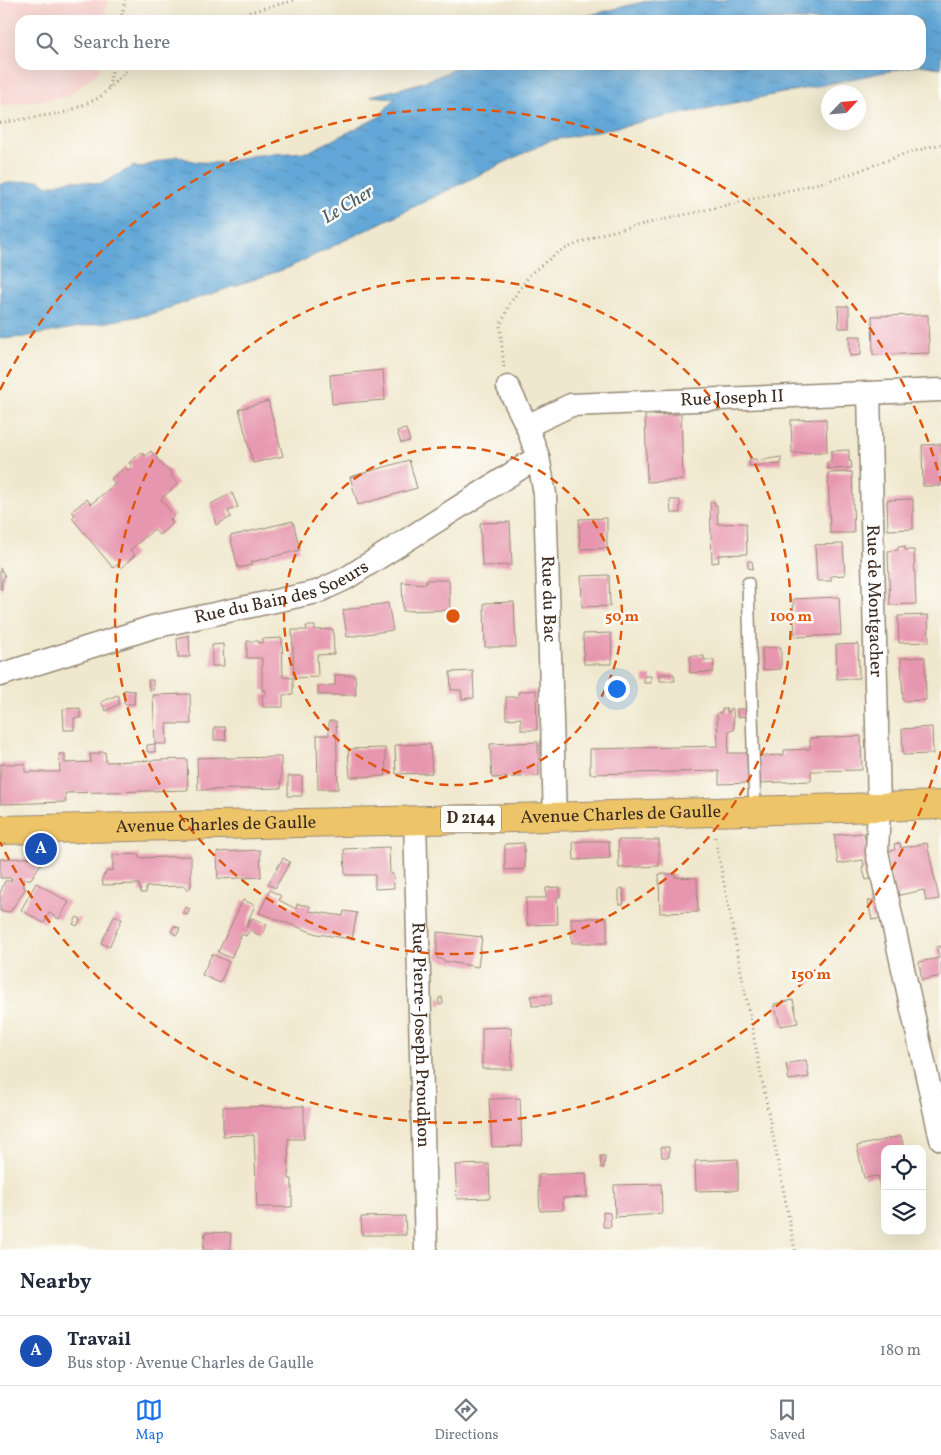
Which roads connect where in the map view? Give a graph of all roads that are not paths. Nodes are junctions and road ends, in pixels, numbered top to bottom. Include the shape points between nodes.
1 (508, 387) road end
2 (941, 390) edge
3 (869, 393) junction
4 (527, 426) junction
5 (538, 457) junction
6 (748, 583) dead end
7 (0, 675) edge
8 (941, 805) edge
9 (879, 807) junction
10 (755, 811) junction
11 (555, 816) junction
12 (415, 820) junction
13 (0, 830) edge
14 (941, 1139) edge
15 (426, 1250) edge

1 - 4 street, Rue du Bac
2 - 3 street, Rue Joseph II
3 - 4 street, Rue Joseph II via 571,405
3 - 9 street, Rue de Montgacher
4 - 5 street, Rue du Bac
5 - 7 street, Rue du Bain des Soeurs via 345,579 317,592 153,627
5 - 11 street, Rue du Bac via 544,494
6 - 10 lane
8 - 9 main road, Avenue Charles de Gaulle / D 2144
9 - 10 main road, Avenue Charles de Gaulle / D 2144
9 - 14 street, Rue de Montgacher via 877,852
10 - 11 main road, Avenue Charles de Gaulle / D 2144
11 - 12 main road, Avenue Charles de Gaulle / D 2144
12 - 13 main road, Avenue Charles de Gaulle / D 2144
12 - 15 street, Rue Pierre-Joseph Proudhon

